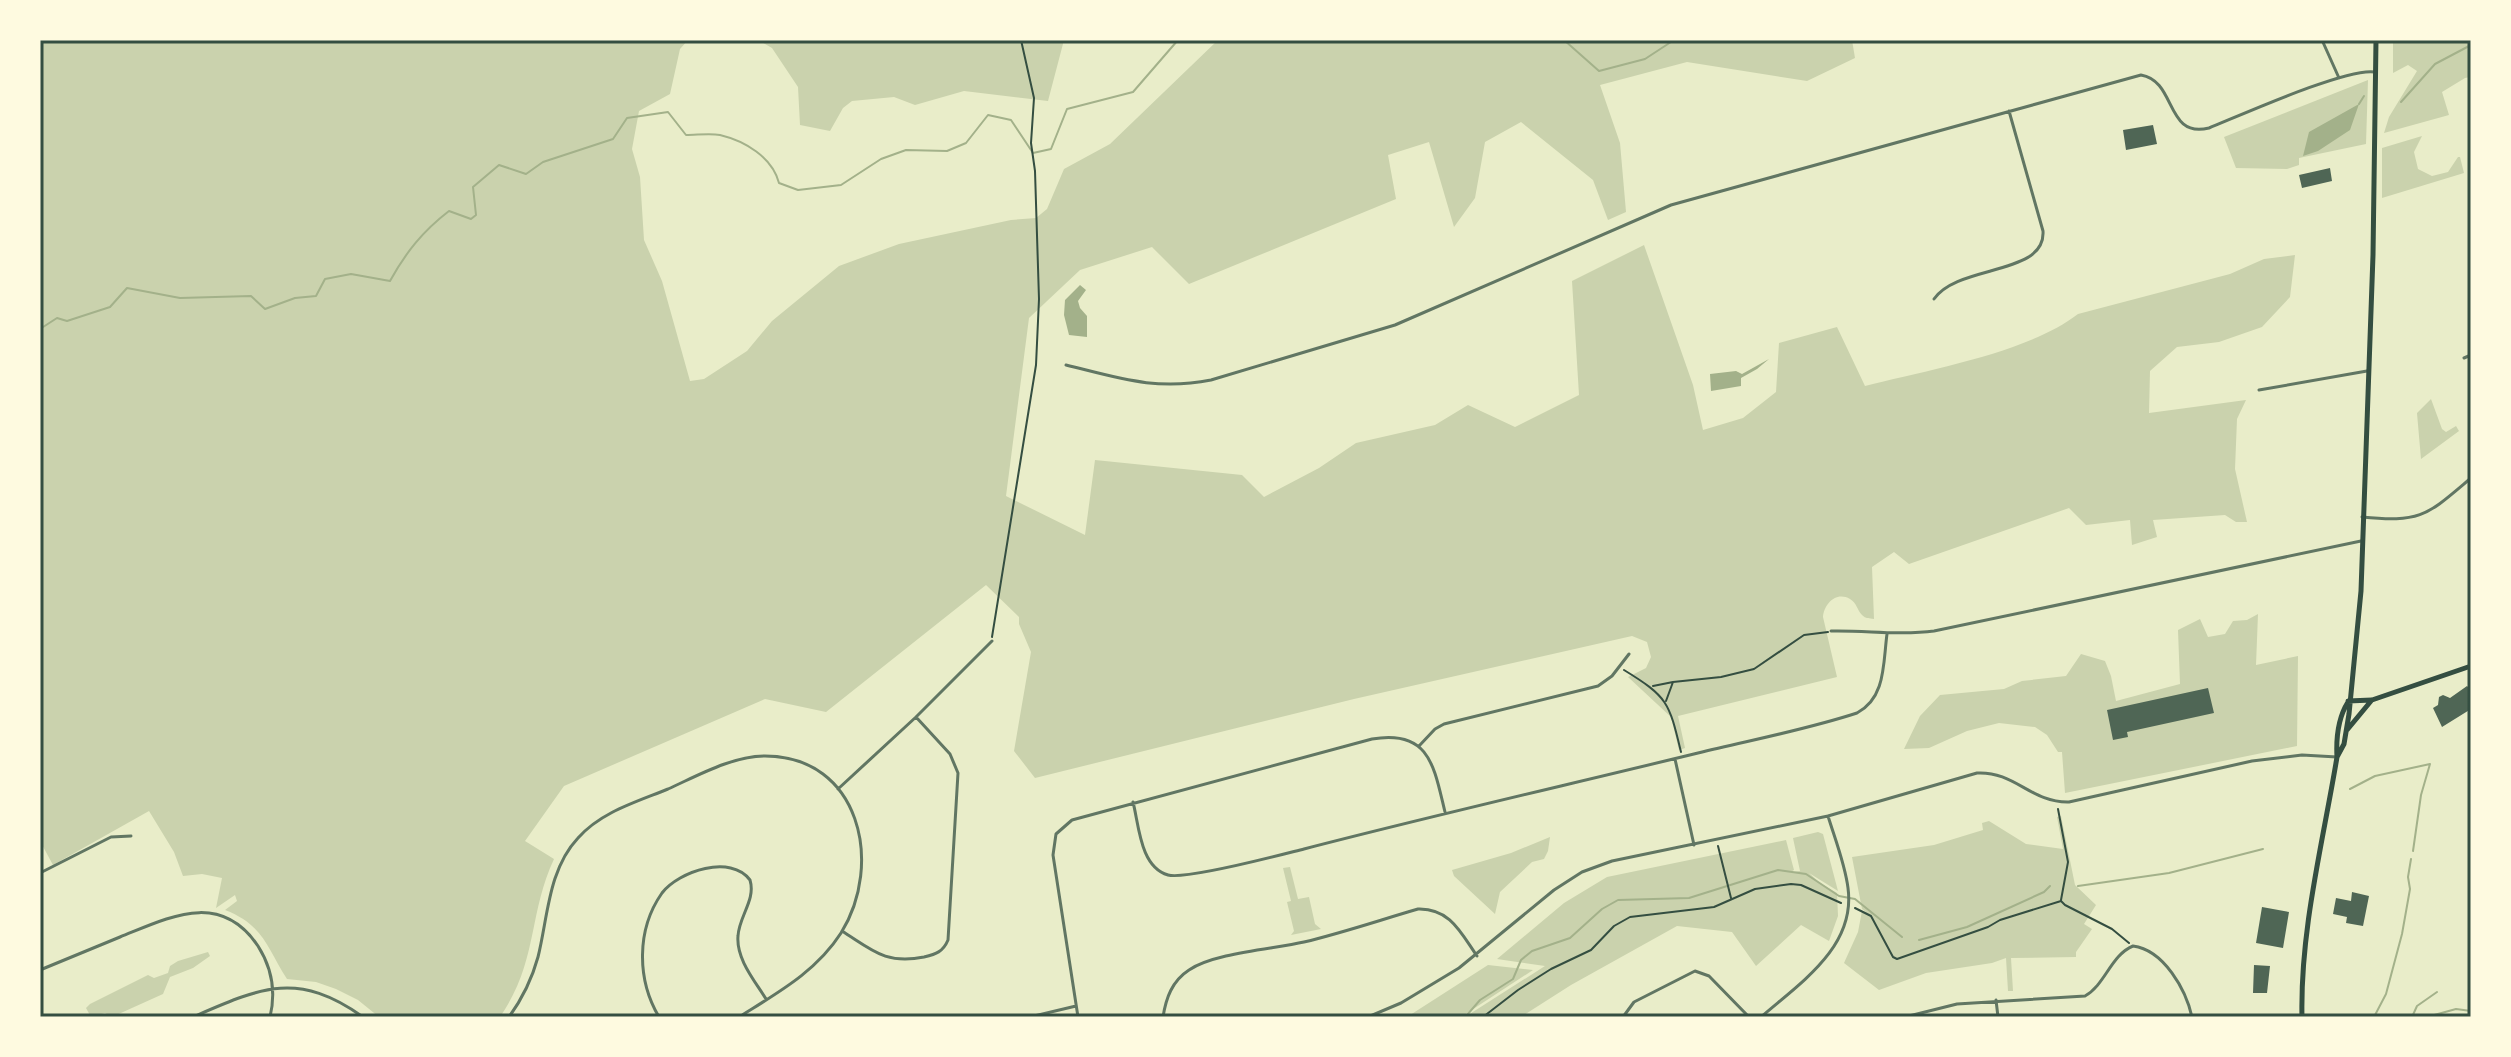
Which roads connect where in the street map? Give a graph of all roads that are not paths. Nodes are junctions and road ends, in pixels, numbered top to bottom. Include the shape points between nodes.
1 (2322, 40) edge
2 (2376, 40) edge
3 (2375, 72) junction
4 (2339, 78) junction
5 (2009, 111) junction
6 (1934, 299) dead end
7 (2471, 355) edge
8 (2464, 358) dead end
9 (1066, 365) dead end
10 (2367, 371) junction
11 (2259, 390) dead end
12 (2471, 478) edge
13 (2362, 517) junction
14 (2362, 541) junction
15 (1831, 631) road end
16 (1887, 634) junction
17 (992, 641) road end
18 (1629, 654) dead end
19 (2471, 666) edge
20 (2372, 700) junction
21 (2348, 701) junction
22 (916, 717) junction
23 (2346, 732) junction
24 (1419, 746) junction
25 (2337, 757) junction
26 (1675, 759) junction
27 (838, 789) junction
28 (1133, 802) junction
29 (1445, 812) junction
30 (1828, 816) junction
31 (131, 836) dead end
32 (1694, 845) junction
33 (40, 873) edge
34 (842, 931) junction
35 (1477, 956) junction
36 (40, 970) edge
37 (273, 988) junction
38 (766, 999) junction
39 (1996, 1000) junction
40 (1076, 1006) junction
41 (193, 1017) edge
42 (270, 1017) edge
43 (363, 1017) edge
44 (509, 1017) edge
45 (659, 1017) edge
46 (739, 1017) edge
47 (1030, 1017) edge
48 (1078, 1017) edge
49 (1163, 1017) edge
50 (1368, 1017) edge
51 (1623, 1017) edge
52 (1749, 1017) edge
53 (1761, 1017) edge
54 (1905, 1017) edge
55 (1998, 1017) edge
56 (2192, 1017) edge
57 (2302, 1017) edge

1 - 4 street
2 - 3 main road
3 - 4 street
3 - 10 main road
4 - 5 street via 2201,130 2181,123 2159,85 2146,76
5 - 6 street via 2042,244 2025,260 1949,284
5 - 9 street via 1671,205 1409,319 1211,380 1152,385
7 - 8 street
10 - 11 street
10 - 13 main road
12 - 13 street via 2417,518
13 - 14 main road
14 - 16 street via 1934,631
14 - 21 main road via 2359,625
15 - 16 street
16 - 26 street via 1878,693 1860,711
17 - 22 street
18 - 24 street via 1608,679 1592,688 1444,724
19 - 20 main road
20 - 21 main road
20 - 23 main road
21 - 23 main road
21 - 25 main road via 2341,713
22 - 27 street
22 - 34 street via 950,754 958,773 948,940 934,955 897,961
23 - 25 main road
24 - 28 street via 1401,737 1372,739
24 - 29 street via 1433,764
25 - 30 street via 2252,761 2069,802 2042,799 2001,774 1977,773
25 - 57 main road via 2306,945
26 - 29 street
26 - 32 street
27 - 34 street via 855,815 863,849 861,879
27 - 44 street via 798,761 752,757 598,820 559,865 531,978
28 - 29 street via 1146,854 1157,870 1177,876
28 - 40 street via 1072,820 1053,841
30 - 32 street
30 - 53 street via 1849,895 1842,934 1826,958
31 - 33 street via 111,837
32 - 35 street via 1582,872
34 - 38 street via 806,974
35 - 49 street via 1449,917 1418,909 1311,940 1205,962 1176,981
35 - 50 street
36 - 37 street via 176,915 211,913 247,932 265,959
37 - 41 street
37 - 42 street
37 - 43 street via 308,990
38 - 45 street via 738,946 751,883 737,870 711,868 665,890 647,929 643,976
38 - 46 street
39 - 54 street
39 - 55 street
39 - 56 street via 2085,996 2133,946 2148,951 2177,980
40 - 47 street
40 - 48 street
51 - 52 street via 1634,1002 1695,971 1707,974

